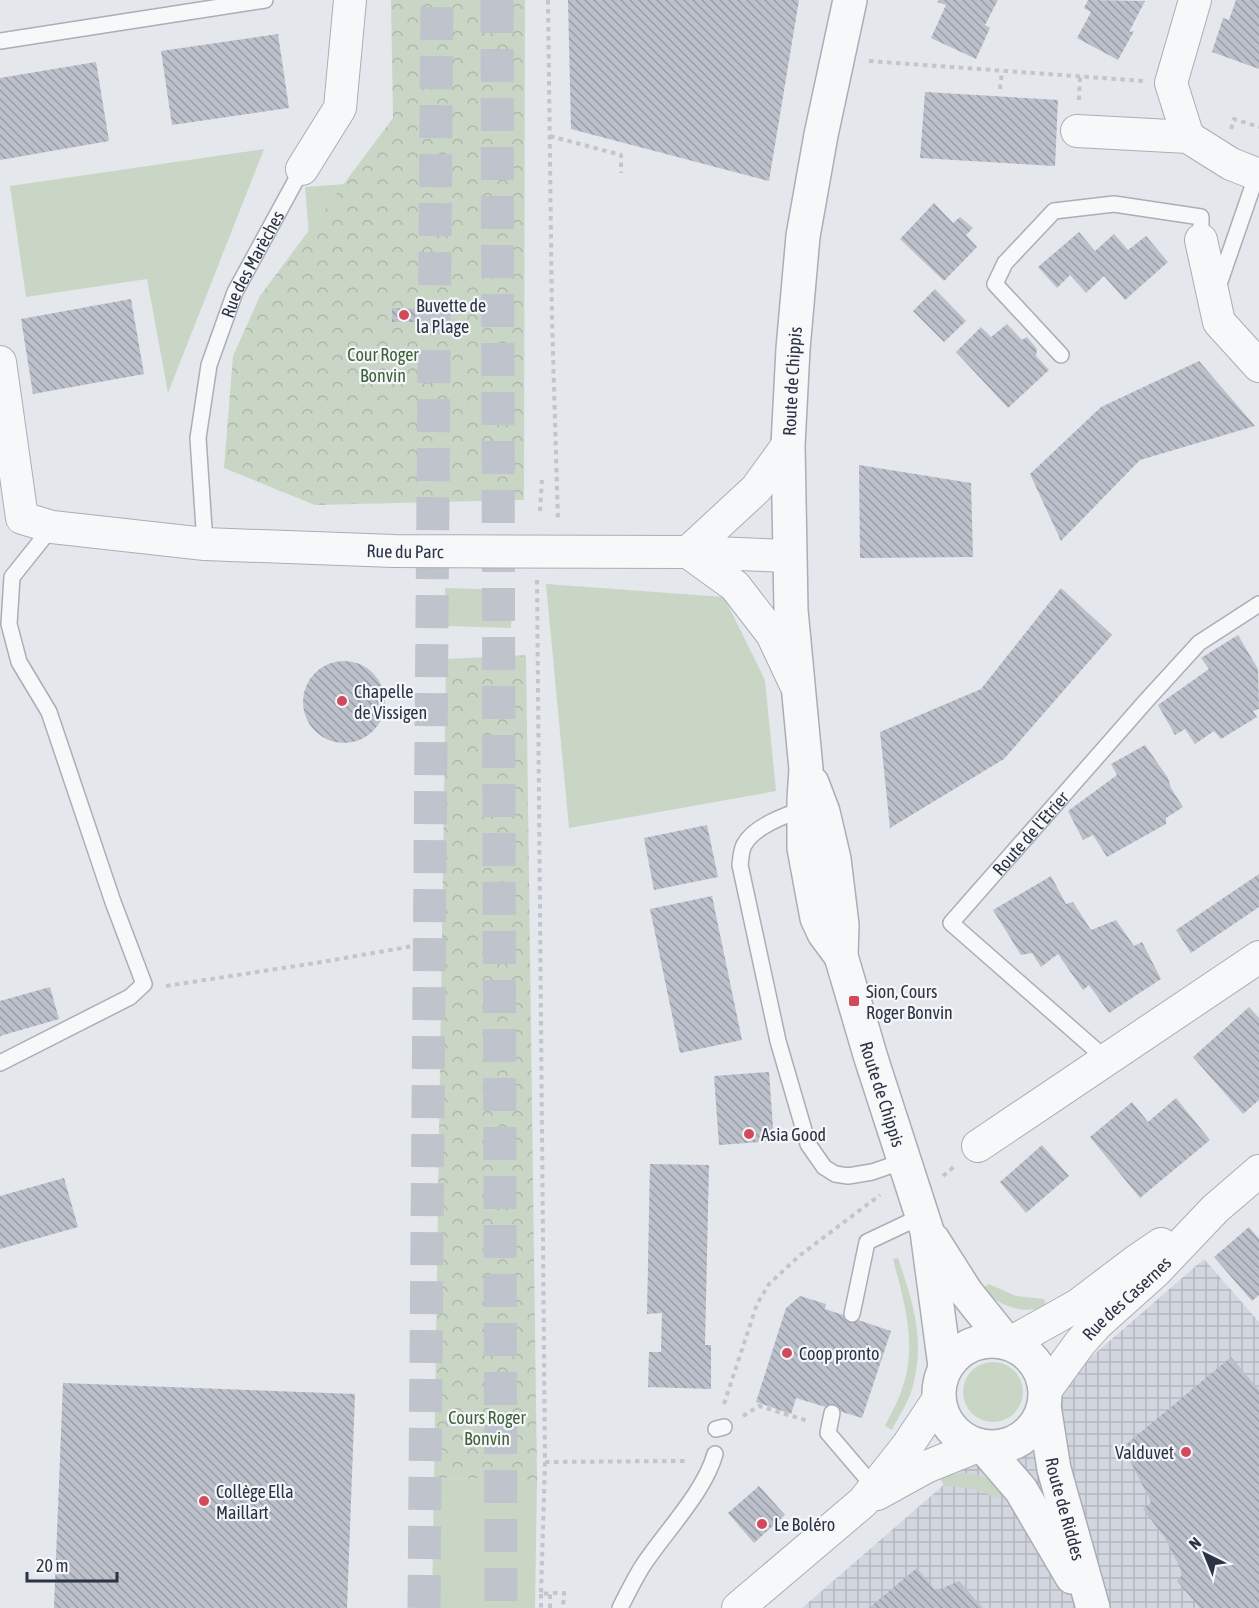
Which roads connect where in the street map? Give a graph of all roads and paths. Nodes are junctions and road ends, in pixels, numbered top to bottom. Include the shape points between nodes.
1 (265, 0) edge
2 (350, 0) edge
3 (548, 0) edge
4 (850, 0) edge
5 (1195, 0) edge
6 (0, 40) edge
7 (862, 61) dead end
8 (1002, 71) junction
9 (1170, 83) junction
10 (1000, 89) dead end
11 (1077, 131) dead end
12 (550, 136) junction
13 (1188, 137) junction
14 (302, 169) joint
15 (621, 173) dead end
16 (1258, 175) edge
17 (1201, 240) joint
18 (1215, 295) junction
19 (1061, 355) dead end
20 (0, 362) edge
21 (1259, 366) edge
22 (3, 411) edge
23 (788, 446) junction
24 (542, 480) dead end
25 (540, 511) dead end
26 (52, 527) junction
27 (556, 542) junction
28 (205, 543) junction
29 (688, 552) junction
30 (789, 556) junction
31 (1259, 604) edge
32 (7, 639) edge
33 (797, 688) junction
34 (812, 806) junction
35 (442, 941) dead end
36 (1259, 957) edge
37 (144, 984) junction
38 (1106, 1059) junction
39 (0, 1064) edge
40 (978, 1146) joint
41 (904, 1161) junction
42 (1259, 1171) edge
43 (880, 1195) dead end
44 (1215, 1209) junction
45 (922, 1216) junction
46 (852, 1314) dead end
47 (1008, 1342) junction
48 (945, 1366) junction
49 (1045, 1399) junction
50 (938, 1401) junction
51 (759, 1406) dead end
52 (831, 1420) joint
53 (720, 1428) dead end
54 (981, 1446) junction
55 (713, 1460) joint
56 (545, 1462) junction
57 (869, 1495) junction
58 (550, 1593) junction
59 (541, 1594) junction
60 (541, 1608) edge
61 (550, 1608) edge
62 (563, 1608) edge
63 (620, 1608) edge
64 (738, 1608) edge
65 (1092, 1608) edge

1 - 6 lane
2 - 14 street, Rue des Marèches via 340,108
3 - 12 path
4 - 23 street, Route de Chippis via 803,236
5 - 9 street
7 - 8 path
8 - 9 path
8 - 10 path
9 - 13 street
11 - 13 street
12 - 15 path via 621,155
12 - 27 path
13 - 16 street via 1231,164
14 - 28 lane, Rue des Marèches via 236,292 209,365 198,438
16 - 18 lane
17 - 18 street
17 - 19 lane via 1201,217 1114,204 1054,211 1005,263 995,284
18 - 21 street via 1219,322
20 - 22 street
22 - 26 street, Rue du Parc via 22,519
23 - 29 street via 756,489
23 - 30 street, Route de Chippis
24 - 25 path
26 - 28 street, Rue du Parc
26 - 32 lane via 12,577
27 - 28 street, Rue du Parc via 394,550
27 - 29 street, Rue du Parc
27 - 56 path via 536,568
29 - 30 street, Rue du Parc
29 - 33 street via 735,586 772,634
30 - 33 street, Route de Chippis
31 - 38 lane, Route de l'Etrier via 1199,644 951,923
32 - 37 lane via 50,712
33 - 34 street, Route de Chippis
34 - 41 street, Route de Chippis via 834,859 842,925 841,956
34 - 41 lane via 762,826 742,847 740,865 778,1041 808,1144 824,1167 848,1176
35 - 37 path via 168,986
36 - 38 street
37 - 39 lane via 130,997
38 - 40 street
40 - 45 path
41 - 45 street, Route de Chippis
42 - 44 street, Rue des Casernes
43 - 53 path via 798,1256 769,1284 757,1304
44 - 47 street, Rue des Casernes via 1136,1260 1078,1305
44 - 49 street, Rue des Casernes via 1080,1343
45 - 46 lane via 867,1242
45 - 47 street, Route de Chippis via 966,1292
45 - 48 street, Route de Chippis
47 - 48 street via 988,1340 969,1345
47 - 49 street, Route de Riddes via 1033,1359 1043,1376
48 - 50 street
49 - 54 street via 1036,1425 1018,1441 996,1448
49 - 65 street, Route de Riddes via 1054,1469
50 - 54 street, Route de Riddes via 953,1432
50 - 57 street
51 - 52 path
52 - 57 lane via 828,1432
54 - 57 street
54 - 65 street, Route de Riddes via 1021,1490
55 - 56 path
55 - 63 lane via 703,1482 640,1569
56 - 59 path
57 - 64 street
58 - 59 path
58 - 61 path
58 - 62 path via 564,1593
59 - 60 path

